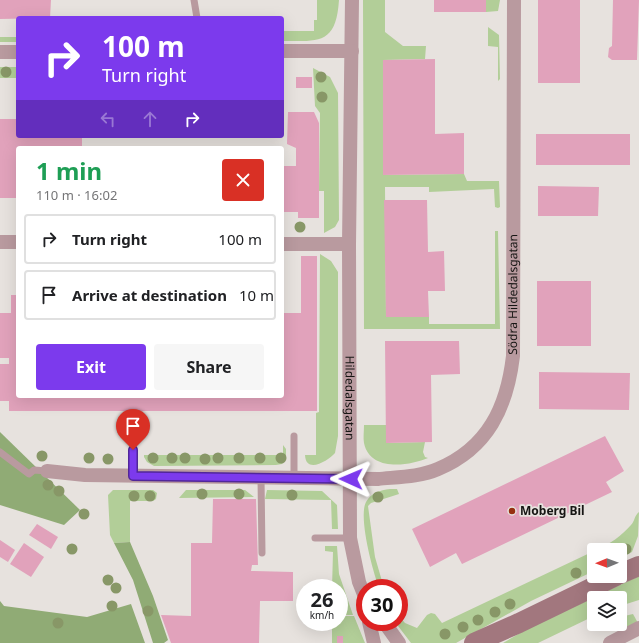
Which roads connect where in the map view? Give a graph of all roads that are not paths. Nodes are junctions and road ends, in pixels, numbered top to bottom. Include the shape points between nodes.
1 (194, 0) edge
2 (201, 0) edge
3 (352, 0) edge
4 (514, 0) edge
5 (197, 16) edge
6 (284, 51) edge
7 (352, 51) junction
8 (0, 52) edge
9 (16, 52) edge
10 (0, 242) edge
11 (16, 242) edge
12 (284, 244) edge
13 (349, 244) junction
14 (294, 436) dead end
15 (133, 437) dead end
16 (0, 452) edge
17 (47, 471) joint
18 (133, 476) junction
19 (261, 478) junction
20 (294, 478) junction
21 (351, 479) junction
22 (315, 538) dead end
23 (350, 538) junction
24 (262, 554) dead end
25 (639, 566) edge
26 (627, 571) edge
27 (358, 579) edge
28 (602, 583) edge
29 (519, 624) junction
30 (371, 631) edge
31 (390, 631) edge
32 (638, 633) edge
33 (374, 643) edge
34 (399, 643) edge
35 (474, 643) edge
36 (494, 643) edge
37 (610, 643) edge

1 - 5 lane
2 - 5 lane
3 - 7 street, Hildedalsgatan
4 - 21 street, Södra Hildedalsgatan via 514,332 512,370 507,394 490,430 468,452 438,470 406,477
6 - 7 street
7 - 13 street, Hildedalsgatan
8 - 9 street
10 - 11 street
12 - 13 street
13 - 21 street, Hildedalsgatan
14 - 20 lane
15 - 18 lane
16 - 17 lane via 28,474 34,470
17 - 18 street, Södra Hildedalsgatan
18 - 19 street, Södra Hildedalsgatan
19 - 20 street, Södra Hildedalsgatan
19 - 24 lane
20 - 21 street, Södra Hildedalsgatan
21 - 23 street, Hildedalsgatan
22 - 23 lane
23 - 27 street, Hildedalsgatan
25 - 26 main road
28 - 29 main road
29 - 35 main road
29 - 36 main road
30 - 33 street
31 - 34 street
32 - 37 street

